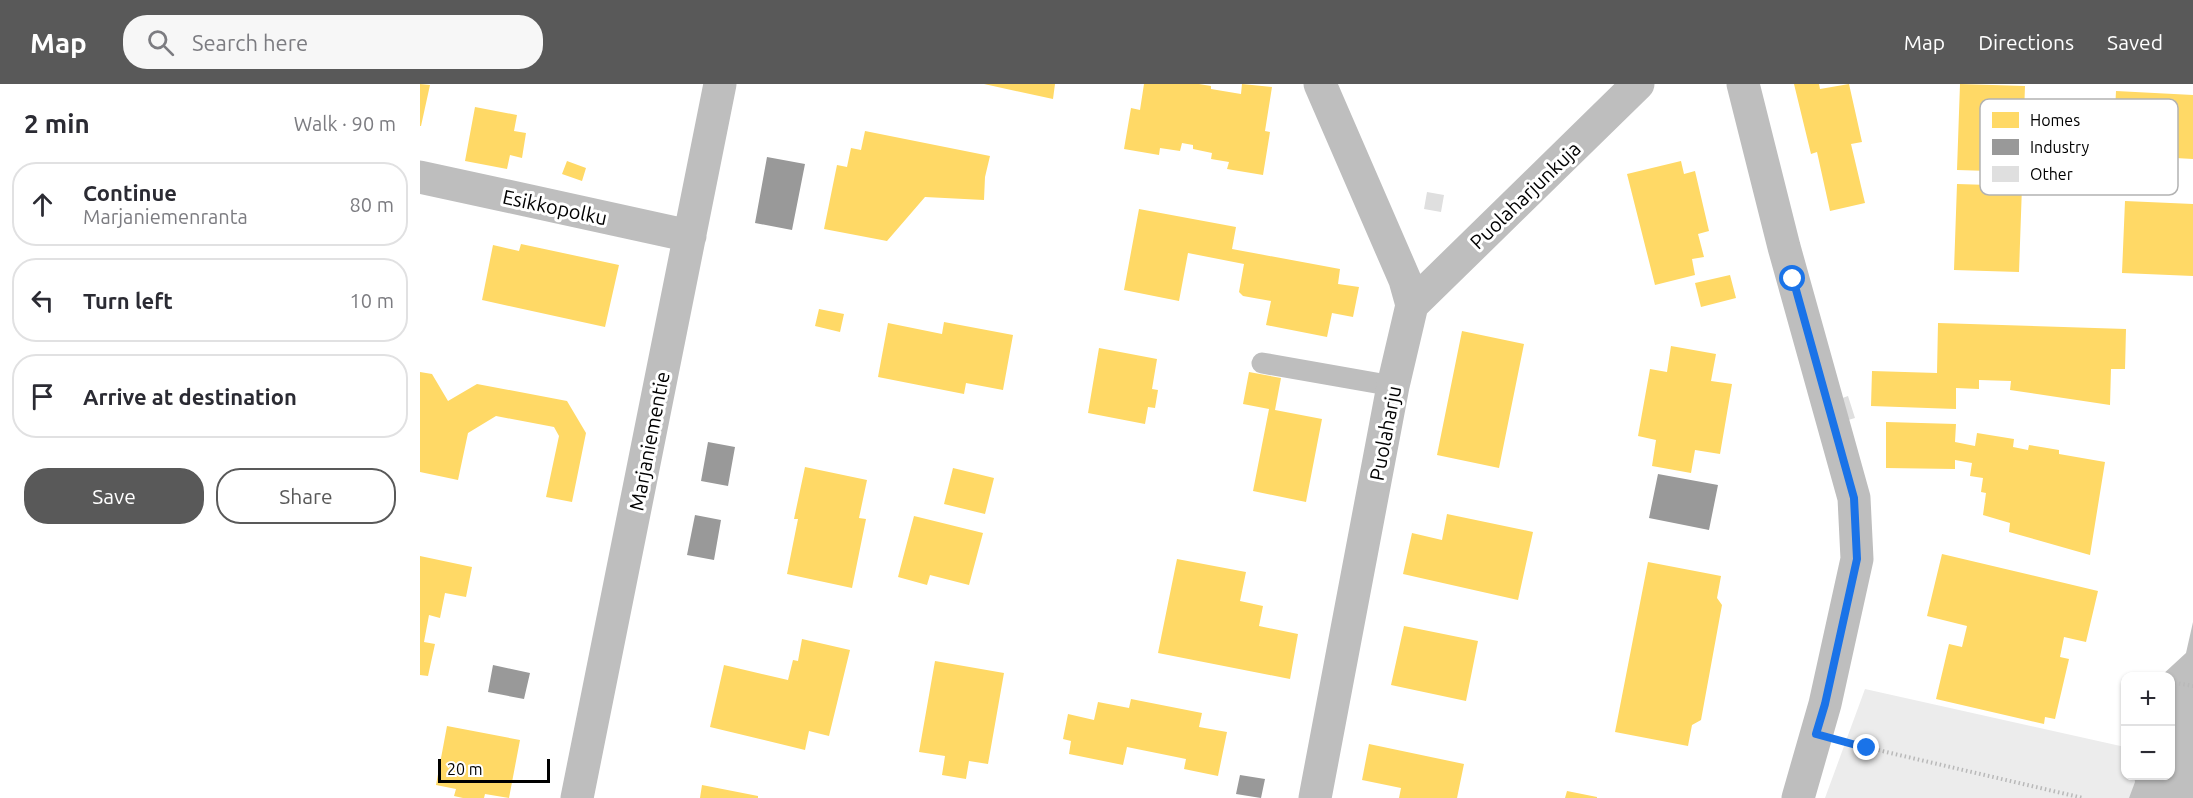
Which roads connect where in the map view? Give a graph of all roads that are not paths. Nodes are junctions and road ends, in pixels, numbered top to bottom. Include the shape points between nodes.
1 (720, 84) edge
2 (1320, 84) edge
3 (1638, 84) edge
4 (1743, 84) edge
5 (420, 177) edge
6 (690, 236) junction
7 (1412, 306) junction
8 (1262, 363) dead end
9 (1393, 386) junction
10 (577, 798) edge
11 (1315, 798) edge
12 (1798, 798) edge

1 - 6 street, Marjaniementie
2 - 7 street, Puolaharju via 1405,280
3 - 7 street, Puolaharjunkuja
4 - 12 street via 1854,498 1857,559 1825,704
5 - 6 street, Esikkopolku
6 - 10 street, Marjaniementie
7 - 9 street, Puolaharju
8 - 9 lane
9 - 11 street, Puolaharju

